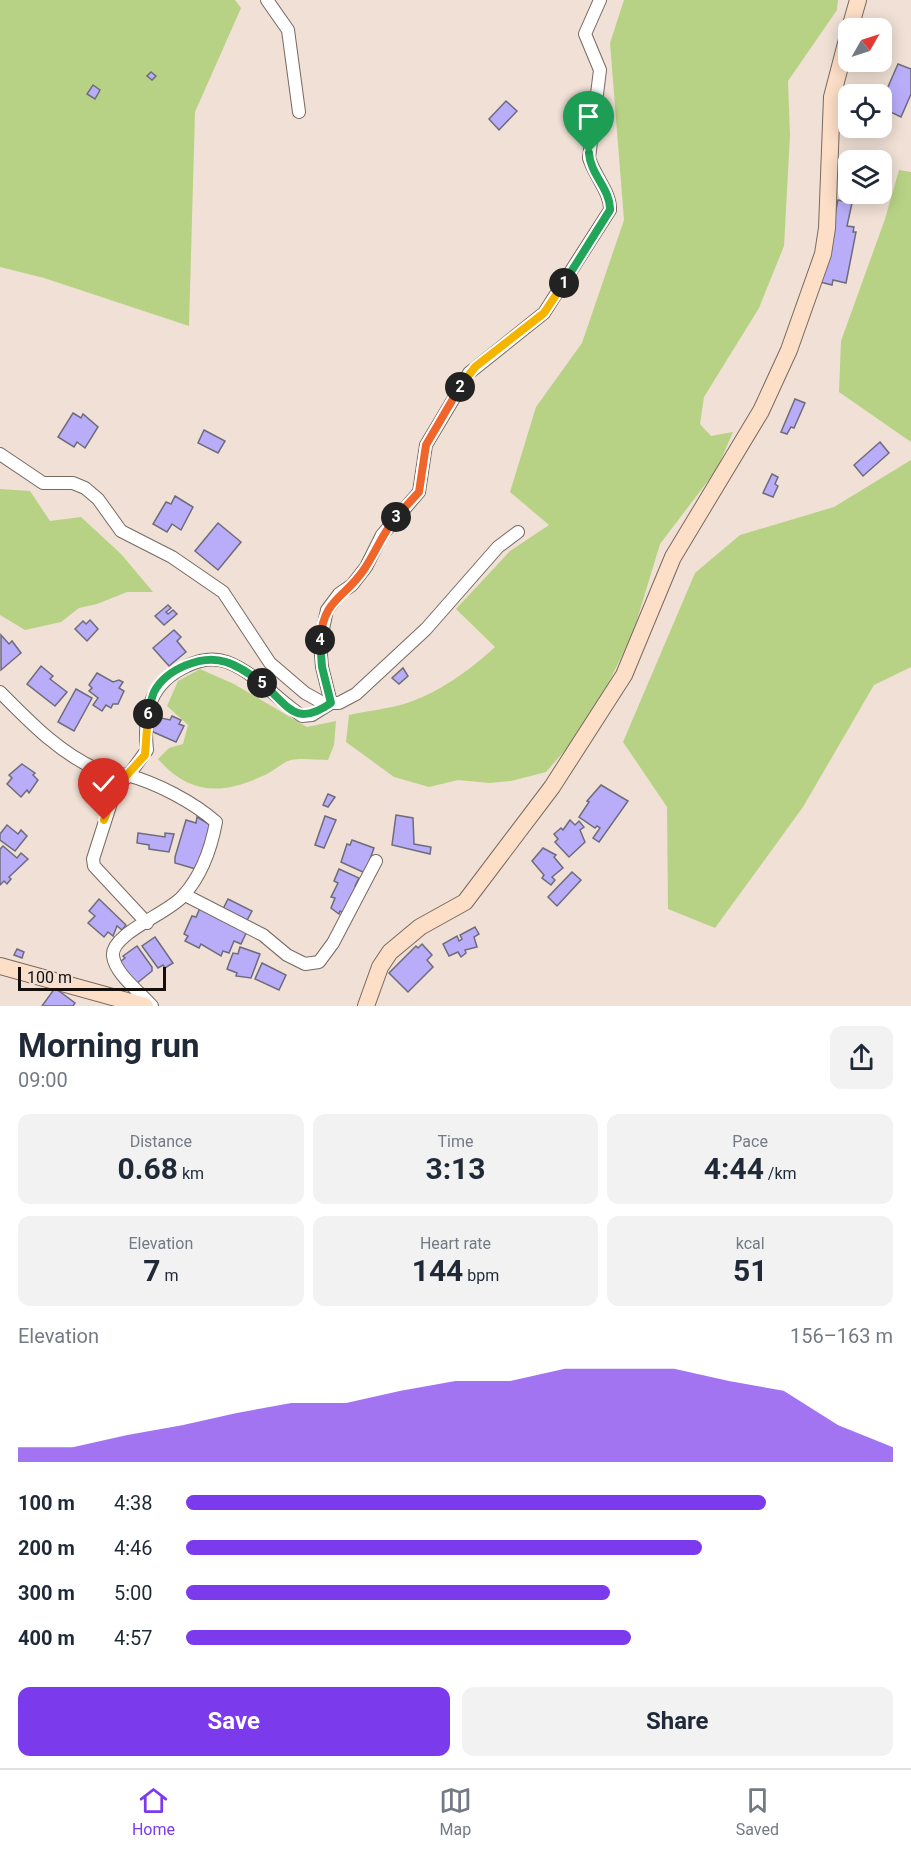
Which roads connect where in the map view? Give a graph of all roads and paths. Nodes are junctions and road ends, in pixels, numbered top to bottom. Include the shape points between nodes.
1 (267, 0) edge
2 (600, 0) edge
3 (858, 0) edge
4 (853, 18) edge
5 (839, 72) edge
6 (299, 112) dead end
7 (0, 454) edge
8 (518, 532) dead end
9 (0, 692) edge
10 (331, 703) junction
11 (128, 776) junction
12 (376, 861) dead end
13 (185, 895) junction
14 (147, 923) junction
15 (0, 966) edge
16 (145, 1006) edge
17 (152, 1006) edge
18 (366, 1006) edge

1 - 6 street via 288,30
2 - 10 street via 585,34 600,70 589,158 610,210 544,313 469,374 426,445 419,492 382,535 352,585 327,610 320,643
3 - 4 main road
5 - 18 main road via 831,105 823,254 789,350 761,411 673,557 624,675 552,787 465,902 420,927 390,952 380,967
7 - 10 street via 43,483 73,483 85,488 121,531 172,557 223,592 270,663 305,693
8 - 10 street via 498,547 426,629 356,694 347,701
9 - 11 street via 64,752 98,770
10 - 11 street via 312,715 302,716 244,670 225,661 200,660 171,673 154,693 145,729 147,750
11 - 13 street via 203,810 216,822 211,852
11 - 14 street via 116,787 93,860 94,866
12 - 13 street via 319,963 305,964 263,935
13 - 14 street
14 - 17 street via 116,943 112,954 116,965
15 - 16 main road

